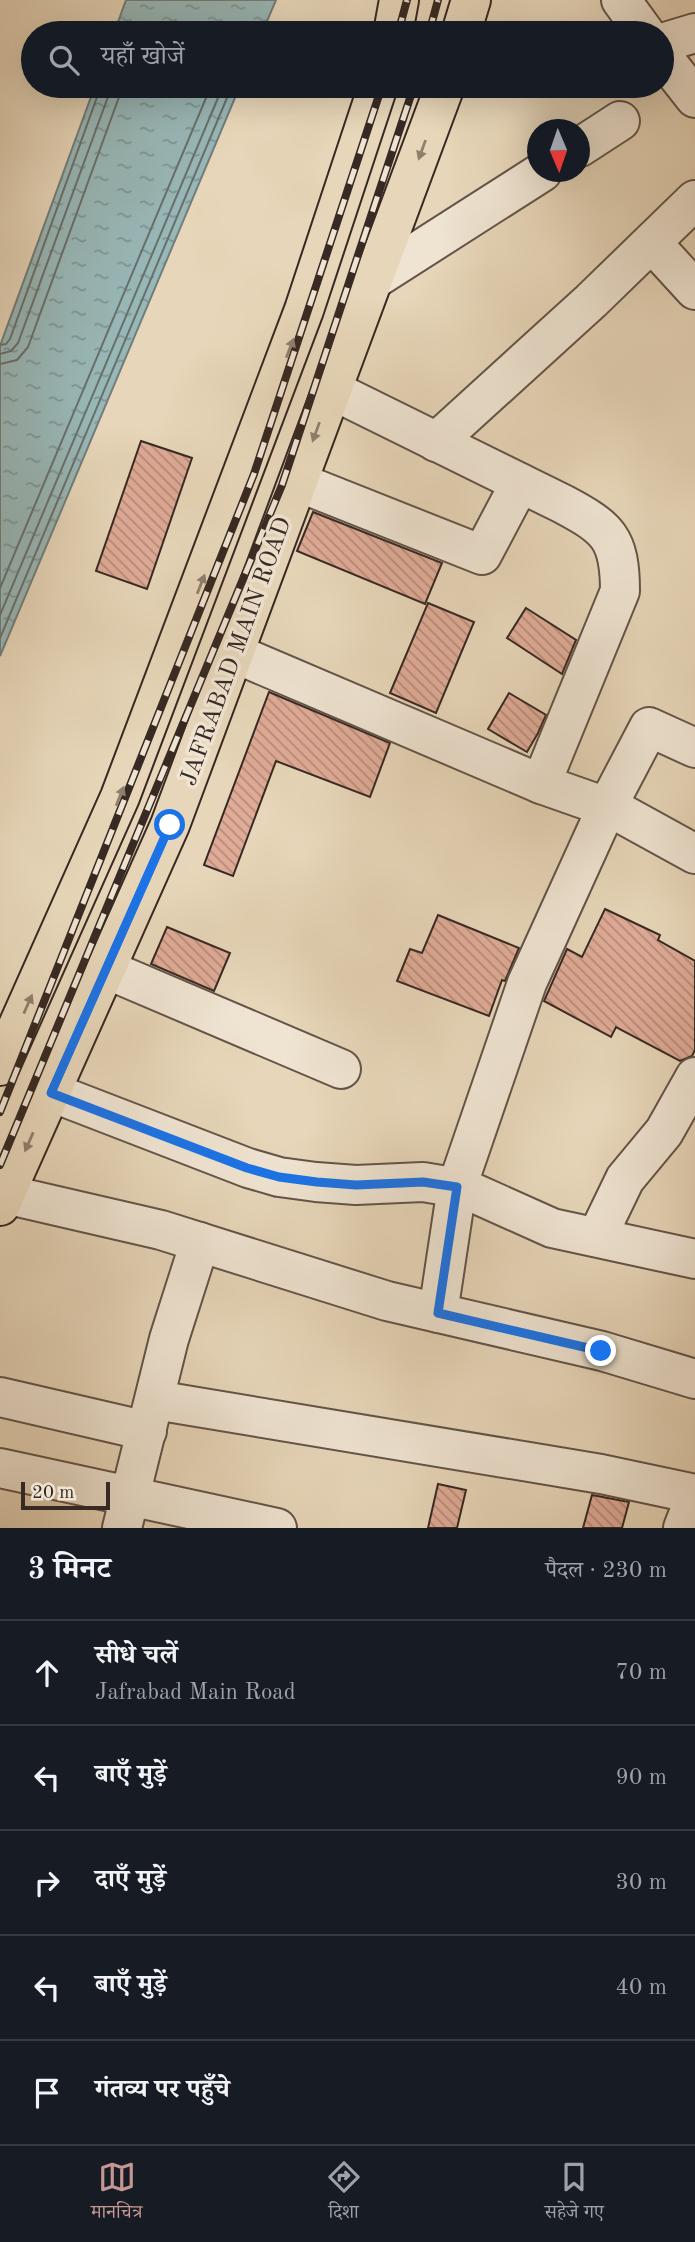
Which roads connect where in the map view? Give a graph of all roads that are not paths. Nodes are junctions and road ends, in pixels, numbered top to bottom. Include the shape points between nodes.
1 (399, 0) edge
2 (471, 0) edge
3 (621, 0) edge
4 (395, 21) edge
5 (465, 21) edge
6 (636, 21) edge
7 (695, 33) edge
8 (674, 39) edge
9 (674, 71) edge
10 (375, 98) edge
11 (441, 98) edge
12 (695, 98) edge
13 (620, 121) dead end
14 (590, 140) edge
15 (527, 182) edge
16 (695, 200) edge
17 (652, 243) junction
18 (373, 280) junction
19 (695, 290) edge
20 (332, 390) junction
21 (436, 442) junction
22 (298, 482) junction
23 (520, 483) junction
24 (234, 653) junction
25 (695, 748) edge
26 (541, 784) junction
27 (607, 807) junction
28 (695, 854) edge
29 (106, 969) junction
30 (0, 1066) edge
31 (341, 1069) dead end
32 (695, 1077) edge
33 (51, 1093) junction
34 (457, 1187) junction
35 (3, 1200) edge
36 (597, 1237) junction
37 (200, 1242) junction
38 (695, 1259) edge
39 (438, 1313) junction
40 (695, 1379) edge
41 (0, 1397) edge
42 (151, 1415) junction
43 (0, 1468) edge
44 (695, 1495) edge
45 (125, 1511) edge
46 (277, 1528) edge
47 (683, 1528) edge

1 - 4 main road
2 - 5 main road
3 - 6 street
7 - 8 street
9 - 12 street
30 -> 10 main road via 120,797 304,310
11 -> 18 main road, JAFRABAD MAIN ROAD
13 - 14 street
15 - 18 street
16 - 17 street
17 - 19 street
17 - 21 street
18 - 20 main road, JAFRABAD MAIN ROAD
20 - 21 street
20 -> 22 main road, JAFRABAD MAIN ROAD
21 - 23 street
22 - 23 street via 482,555
22 - 24 main road, JAFRABAD MAIN ROAD
23 - 26 street via 594,520 614,543 620,564 620,591
24 - 26 street
24 - 29 main road, JAFRABAD MAIN ROAD via 170,825
25 - 27 street via 649,727
26 - 27 street
27 - 28 street
27 - 34 street via 527,983
29 - 31 street
29 - 33 main road, JAFRABAD MAIN ROAD
32 - 36 street via 664,1132 625,1180
33 - 34 street via 279,1177 356,1185 423,1182
33 -> 35 main road, JAFRABAD MAIN ROAD
34 - 36 street via 552,1228
34 - 39 street
35 - 37 street via 161,1230
36 - 38 street
37 - 39 street
37 - 42 street
39 - 40 street via 601,1351
41 - 42 street
42 - 44 street via 601,1474
42 - 45 street
43 - 45 street
44 - 47 street
45 - 46 street

